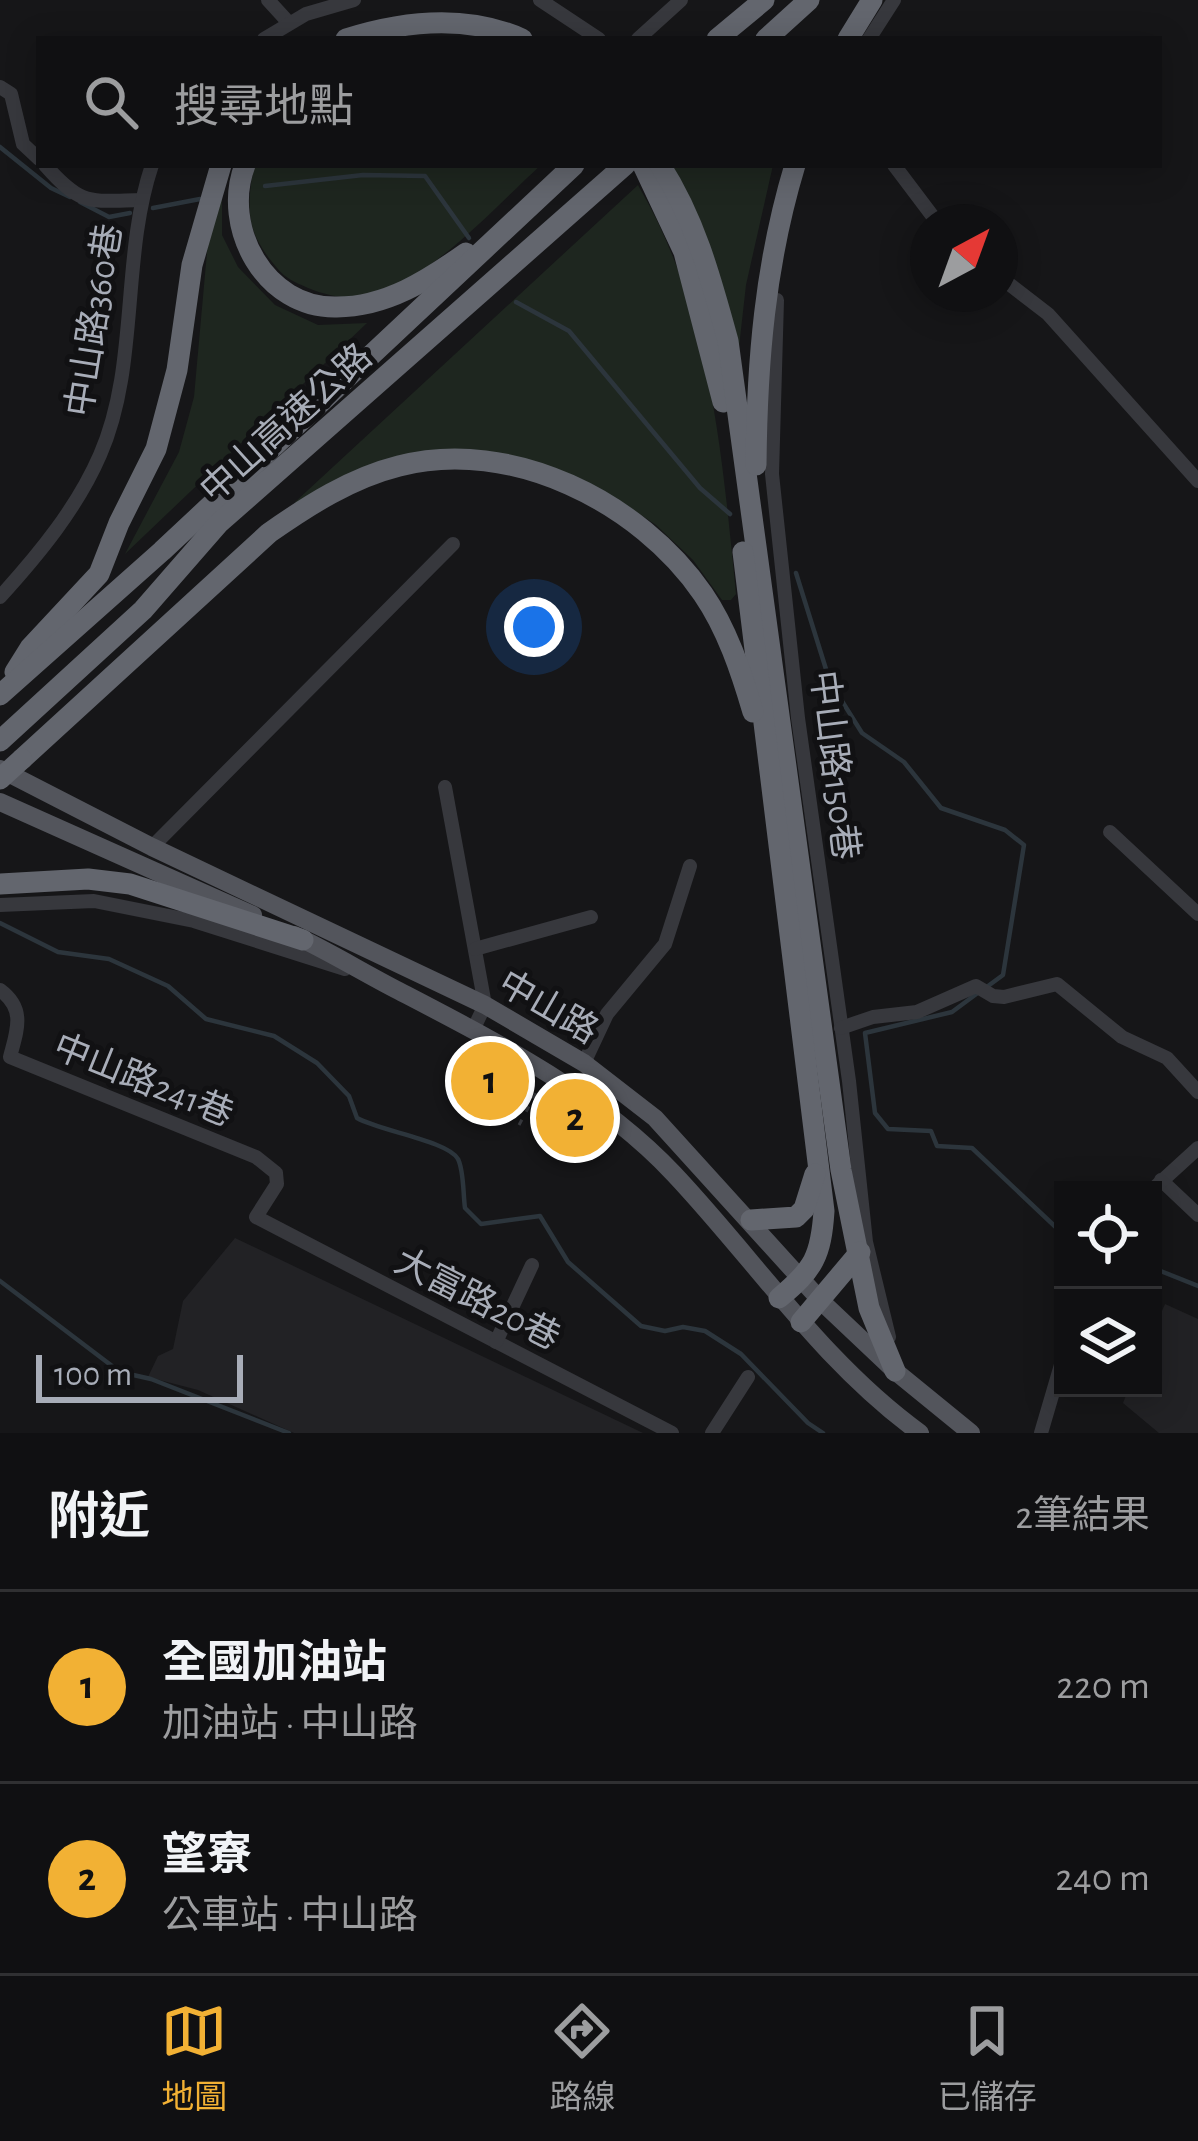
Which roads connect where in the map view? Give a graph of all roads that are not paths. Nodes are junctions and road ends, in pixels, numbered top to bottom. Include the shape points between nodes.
1 (268, 0) edge
2 (354, 0) edge
3 (540, 0) edge
4 (681, 0) edge
5 (764, 0) edge
6 (809, 0) edge
7 (872, 0) edge
8 (894, 0) edge
9 (289, 22) junction
10 (268, 36) edge
11 (356, 36) edge
12 (516, 36) edge
13 (594, 36) edge
14 (641, 36) edge
15 (721, 36) edge
16 (769, 36) edge
17 (850, 36) edge
18 (870, 36) edge
19 (0, 87) edge
20 (36, 156) edge
21 (47, 168) edge
22 (151, 168) edge
23 (220, 168) edge
24 (244, 168) edge
25 (568, 168) edge
26 (569, 168) edge
27 (623, 168) edge
28 (644, 168) edge
29 (662, 168) edge
30 (794, 168) edge
31 (803, 168) edge
32 (896, 168) edge
33 (142, 200) junction
34 (923, 204) edge
35 (1018, 291) edge
36 (1198, 481) edge
37 (753, 519) junction
38 (453, 544) dead end
39 (0, 597) edge
40 (1, 694) edge
41 (0, 741) edge
42 (0, 770) edge
43 (14, 773) edge
44 (445, 787) dead end
45 (773, 790) junction
46 (0, 802) edge
47 (1110, 832) dead end
48 (152, 847) junction
49 (690, 866) dead end
50 (0, 884) edge
51 (0, 905) edge
52 (1198, 914) edge
53 (591, 917) dead end
54 (303, 940) junction
55 (475, 949) junction
56 (375, 978) junction
57 (0, 990) edge
58 (484, 1005) junction
59 (841, 1028) junction
60 (473, 1030) junction
61 (5, 1063) edge
62 (584, 1063) junction
63 (1198, 1092) edge
64 (1198, 1148) edge
65 (848, 1155) junction
66 (816, 1164) junction
67 (1161, 1181) edge
68 (1162, 1189) edge
69 (1198, 1215) edge
70 (256, 1217) joint
71 (751, 1220) junction
72 (860, 1252) junction
73 (532, 1265) dead end
74 (801, 1280) junction
75 (779, 1298) junction
76 (822, 1302) junction
77 (801, 1322) junction
78 (496, 1342) junction
79 (895, 1371) junction
80 (748, 1377) dead end
81 (1054, 1389) edge
82 (672, 1433) edge
83 (712, 1433) edge
84 (920, 1433) edge
85 (971, 1433) edge
86 (1041, 1433) edge

1 - 9 street
2 - 9 street
3 - 13 street
4 - 14 street
5 - 15 highway
6 - 16 highway
7 - 17 highway
8 - 18 street
9 - 10 street
11 - 12 highway via 423,23
19 - 20 street via 11,94 23,144
21 - 33 street via 83,200
22 - 33 street, 中山路360巷
23 - 40 highway via 156,449 99,574 30,648
24 - 25 highway via 236,203 249,254 290,293 332,308 426,282
26 - 40 highway, 中山高速公路
27 - 41 highway, 中山高速公路 via 218,524 143,610
28 - 45 highway via 684,252 723,397
29 - 37 highway via 706,264 728,340
30 - 37 highway via 761,326
31 - 59 street, 中山路150巷 via 785,220 775,314 772,473
32 - 34 street
33 - 39 street, 中山路360巷 via 102,452 64,519
35 - 36 street
37 - 65 highway
38 - 48 street
42 - 43 main road, 中山路
43 - 45 highway via 269,532 403,464 486,461 590,494 675,559 725,634
43 - 46 street
43 - 48 main road, 中山路
44 - 55 street
45 - 66 highway
46 - 54 main road, 中山路
47 - 52 street
48 - 58 main road, 中山路
49 - 62 street via 665,944 608,1014
50 - 54 highway via 130,884
51 - 56 street via 94,901 194,922
53 - 55 street
54 - 56 main road, 中山路
55 - 58 street
56 - 60 main road, 中山路
57 - 61 street, 中山路241巷 via 20,1022
58 - 60 street
58 - 62 main road, 中山路
59 - 63 street via 917,1012 976,986 1004,997 1057,984 1122,1036 1167,1058
59 - 65 street, 中山路150巷
60 - 75 main road, 中山路 via 574,1091 672,1172
61 - 70 street, 中山路241巷 via 256,1156 277,1184
62 - 71 main road, 中山路 via 655,1118
64 - 67 street
65 - 66 street
65 - 72 highway
65 - 79 street, 中山路150巷
66 - 71 highway via 796,1217
66 - 74 highway via 822,1248
68 - 69 street
70 - 78 street, 大富路20巷
71 - 74 main road, 中山路
72 - 76 highway
72 - 79 highway via 868,1308
73 - 78 street
74 - 75 highway
74 - 76 main road, 中山路
75 - 77 main road, 中山路
76 - 77 highway
76 - 79 main road, 中山路
77 - 84 main road, 中山路 via 843,1370
78 - 82 street, 大富路20巷
79 - 85 main road, 中山路
80 - 83 street
81 - 86 street

